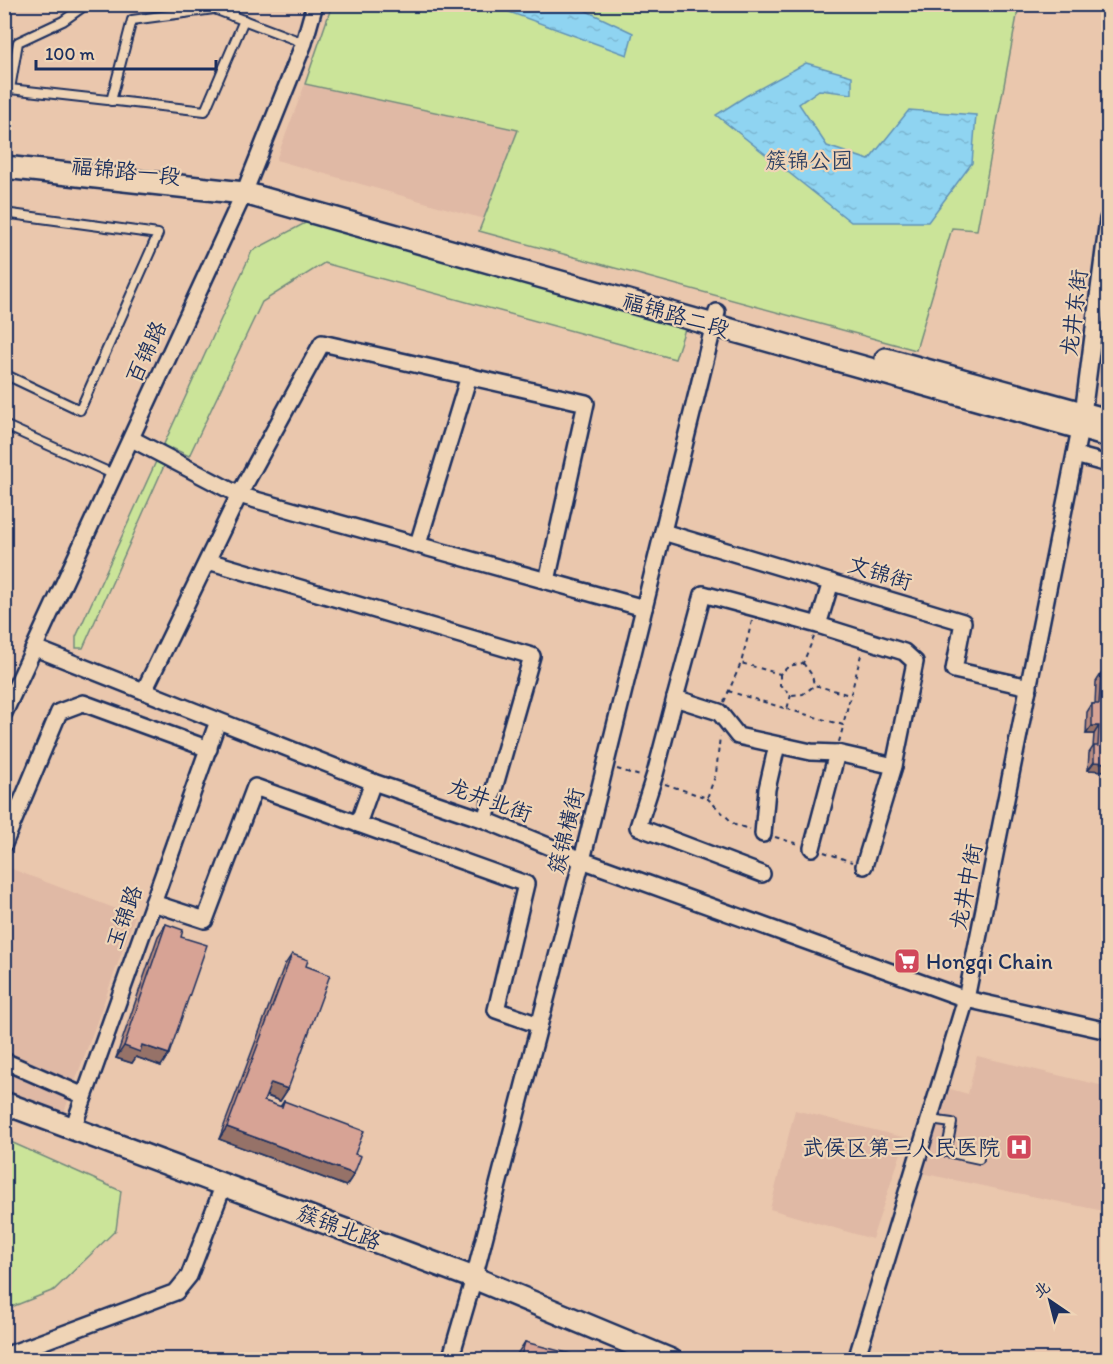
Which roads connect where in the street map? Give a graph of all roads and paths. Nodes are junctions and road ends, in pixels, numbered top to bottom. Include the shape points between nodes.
1 (87, 4) edge
2 (188, 4) edge
3 (235, 4) edge
4 (315, 4) edge
5 (185, 13) junction
6 (232, 16) junction
7 (244, 20) junction
8 (304, 43) junction
9 (111, 101) junction
10 (4, 157) edge
11 (4, 168) edge
12 (245, 189) junction
13 (4, 213) edge
14 (1108, 219) edge
15 (716, 318) junction
16 (4, 374) edge
17 (469, 376) junction
18 (1108, 420) edge
19 (1082, 421) junction
20 (4, 425) edge
21 (1108, 436) edge
22 (132, 439) junction
23 (1075, 455) junction
24 (1108, 464) edge
25 (115, 475) junction
26 (239, 495) junction
27 (663, 532) junction
28 (418, 544) junction
29 (208, 561) junction
30 (547, 581) junction
31 (831, 582) junction
32 (645, 608) junction
33 (755, 608) junction
34 (818, 626) junction
35 (865, 640) junction
36 (35, 648) junction
37 (741, 663) junction
38 (803, 663) junction
39 (780, 674) junction
40 (814, 685) junction
41 (1029, 687) junction
42 (144, 691) junction
43 (728, 691) junction
44 (8, 695) edge
45 (791, 695) junction
46 (850, 695) junction
47 (675, 698) junction
48 (787, 709) junction
49 (4, 713) edge
50 (722, 715) junction
51 (218, 721) junction
52 (777, 745) junction
53 (208, 749) junction
54 (837, 753) junction
55 (605, 766) junction
56 (894, 766) junction
57 (653, 780) junction
58 (373, 782) junction
59 (707, 798) junction
60 (485, 820) junction
61 (358, 824) junction
62 (735, 825) dead end
63 (763, 834) dead end
64 (4, 844) edge
65 (812, 848) dead end
66 (582, 860) junction
67 (864, 866) dead end
68 (762, 874) dead end
69 (153, 903) junction
70 (966, 999) junction
71 (539, 1025) junction
72 (1108, 1031) edge
73 (4, 1061) edge
74 (84, 1096) junction
75 (4, 1103) edge
76 (930, 1120) junction
77 (73, 1128) junction
78 (979, 1159) dead end
79 (224, 1184) junction
80 (474, 1278) junction
81 (4, 1356) edge
82 (450, 1359) edge
83 (671, 1359) edge
84 (856, 1359) edge

1 - 9 lane via 63,21 18,42 9,89
2 - 5 lane
3 - 6 lane
4 - 8 street, 百锦路
5 - 6 lane via 214,9
5 - 9 lane via 132,20
6 - 7 lane
7 - 8 lane
7 - 9 lane via 205,111
8 - 12 street, 百锦路
10 - 12 street, 福锦路一段
11 - 12 street, 福锦路一段
12 - 15 street, 福锦路二段
12 - 22 street, 百锦路
13 - 16 lane via 158,234 80,410
14 - 19 street, 龙井东街
15 - 19 street, 福锦路二段
15 - 27 street, 簇锦横街
17 - 26 street via 322,343
17 - 28 street
17 - 30 street via 586,403
18 - 19 street, 福锦路二段
19 - 21 street, 福锦路二段
19 - 23 street, 龙井中街
20 - 25 lane
22 - 25 street, 百锦路
22 - 26 street
23 - 24 street
23 - 41 street, 龙井中街
25 - 36 street, 百锦路
26 - 28 street
26 - 29 street
27 - 31 street, 文锦街
27 - 32 street, 簇锦横街
28 - 30 street
29 - 42 street
29 - 60 street via 532,656
30 - 32 street
31 - 34 street
31 - 41 street, 文锦街 via 963,622 954,670
32 - 55 street, 簇锦横街
33 - 34 street
33 - 37 path
33 - 47 street via 703,594
34 - 35 street
34 - 38 path
35 - 46 path
35 - 56 street via 904,652 915,662
36 - 42 street, 龙井北街
36 - 44 street, 百锦路
37 - 39 path
37 - 43 path
38 - 39 path via 789,666
38 - 40 path
39 - 45 path via 780,684
40 - 45 path via 803,694
40 - 46 path
41 - 70 street, 龙井中街
42 - 51 street, 龙井北街
43 - 48 path
43 - 50 path
44 - 49 street, 百锦路
45 - 48 path
46 - 48 path via 843,725
47 - 50 street
47 - 57 street
50 - 52 street via 738,736
50 - 59 path via 716,774
51 - 53 street, 玉锦路
51 - 58 street, 龙井北街
52 - 54 street
52 - 63 street via 767,789
53 - 64 street via 83,703 59,712
53 - 69 street, 玉锦路
54 - 56 street
54 - 65 street
55 - 57 path
55 - 66 street, 簇锦横街
56 - 67 street
57 - 59 path
57 - 68 street via 638,827
58 - 60 street, 龙井北街
58 - 61 street
59 - 62 path
60 - 66 street, 龙井北街
61 - 69 street via 255,787 205,920
61 - 71 street via 526,884 496,1010
66 - 70 street, 龙井北街
66 - 71 street, 簇锦横街
69 - 74 street, 玉锦路
70 - 72 street, 龙井北街
70 - 76 street, 龙井中街
71 - 80 street, 簇锦横街
73 - 74 street
74 - 77 street, 玉锦路
75 - 77 street, 簇锦北路
76 - 78 lane via 952,1123 946,1152
76 - 84 street, 龙井中街
77 - 79 street, 簇锦北路
79 - 80 street, 簇锦北路
79 - 81 street via 189,1276 176,1292
80 - 82 street, 簇锦横街
80 - 83 street, 簇锦北路

